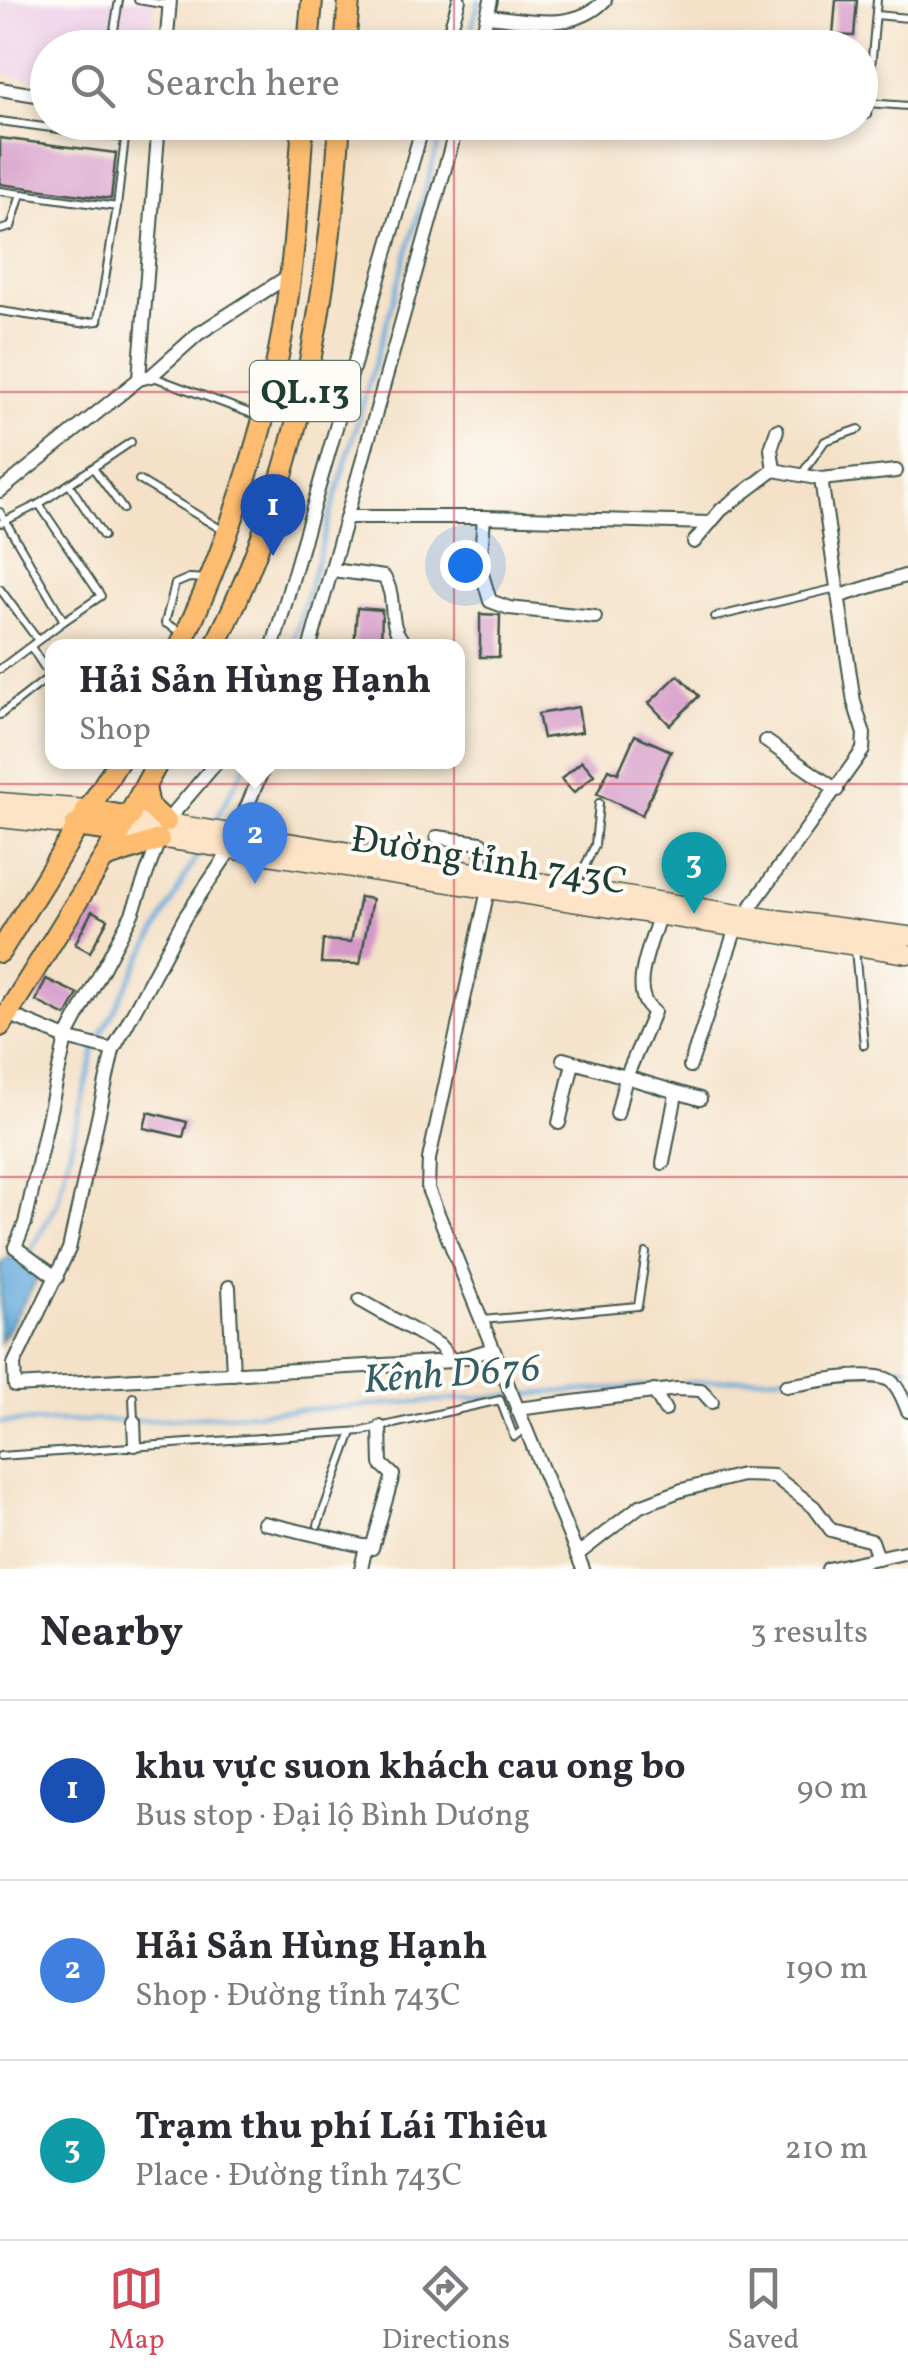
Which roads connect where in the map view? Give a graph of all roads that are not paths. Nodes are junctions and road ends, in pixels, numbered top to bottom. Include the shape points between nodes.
1 (119, 0) edge
2 (138, 0) edge
3 (312, 0) edge
4 (348, 0) edge
5 (459, 0) edge
6 (491, 0) edge
7 (606, 0) edge
8 (877, 0) edge
9 (170, 3) edge
10 (487, 16) junction
11 (876, 16) junction
12 (908, 18) edge
13 (114, 30) edge
14 (168, 30) edge
15 (310, 30) edge
16 (347, 30) edge
17 (451, 30) edge
18 (483, 30) edge
19 (875, 30) edge
20 (0, 88) edge
21 (30, 94) edge
22 (878, 104) edge
23 (908, 106) edge
24 (0, 121) edge
25 (30, 125) edge
26 (125, 140) edge
27 (159, 140) edge
28 (301, 140) edge
29 (339, 140) edge
30 (419, 140) edge
31 (453, 140) edge
32 (0, 191) edge
33 (21, 194) junction
34 (116, 207) junction
35 (0, 230) edge
36 (290, 276) junction
37 (0, 311) edge
38 (145, 378) junction
39 (261, 418) junction
40 (859, 429) dead end
41 (777, 430) dead end
42 (131, 442) dead end
43 (92, 468) junction
44 (774, 470) junction
45 (896, 471) dead end
46 (801, 476) junction
47 (821, 478) junction
48 (139, 480) dead end
49 (69, 484) junction
50 (0, 490) edge
51 (38, 504) junction
52 (122, 509) dead end
53 (0, 512) edge
54 (349, 516) junction
55 (484, 518) junction
56 (2, 522) edge
57 (710, 524) junction
58 (225, 532) junction
59 (103, 536) dead end
60 (694, 542) dead end
61 (333, 570) junction
62 (908, 575) edge
63 (0, 589) edge
64 (839, 592) junction
65 (715, 616) dead end
66 (595, 617) dead end
67 (64, 621) junction
68 (37, 639) junction
69 (183, 639) edge
70 (218, 639) edge
71 (275, 639) edge
72 (312, 639) edge
73 (400, 639) edge
74 (31, 647) junction
75 (0, 650) edge
76 (8, 662) junction
77 (45, 668) edge
78 (0, 669) edge
79 (45, 680) edge
80 (0, 715) edge
81 (766, 742) dead end
82 (113, 769) edge
83 (154, 769) edge
84 (211, 769) edge
85 (263, 769) edge
86 (145, 787) junction
87 (837, 790) junction
88 (0, 802) edge
89 (599, 802) dead end
90 (0, 818) edge
91 (80, 818) junction
92 (125, 825) junction
93 (162, 831) junction
94 (437, 837) dead end
95 (232, 843) junction
96 (104, 859) junction
97 (487, 878) junction
98 (575, 886) junction
99 (658, 919) junction
100 (740, 923) junction
101 (908, 936) edge
102 (855, 948) junction
103 (0, 952) edge
104 (908, 954) edge
105 (4, 1020) edge
106 (66, 1038) junction
107 (864, 1046) dead end
108 (112, 1050) junction
109 (690, 1066) dead end
110 (626, 1077) junction
111 (676, 1094) junction
112 (700, 1100) dead end
113 (616, 1114) dead end
114 (559, 1123) dead end
115 (662, 1163) dead end
116 (646, 1253) dead end
117 (57, 1278) junction
118 (229, 1287) dead end
119 (360, 1300) dead end
120 (481, 1320) junction
121 (495, 1355) junction
122 (453, 1361) junction
123 (233, 1374) junction
124 (133, 1380) junction
125 (786, 1386) dead end
126 (654, 1391) junction
127 (133, 1396) joint
128 (712, 1402) dead end
129 (514, 1403) junction
130 (665, 1410) dead end
131 (908, 1412) edge
132 (134, 1422) joint
133 (380, 1427) junction
134 (525, 1428) junction
135 (352, 1432) junction
136 (135, 1445) junction
137 (0, 1456) edge
138 (264, 1523) dead end
139 (318, 1525) dead end
140 (366, 1546) junction
141 (908, 1551) edge
142 (878, 1558) junction
143 (580, 1562) edge
144 (362, 1569) edge
145 (828, 1569) edge

1 - 13 lane
2 - 9 lane
3 - 15 highway
4 - 16 highway
5 - 17 street
6 - 10 street
7 - 10 street via 566,22
8 - 11 lane
9 - 14 street
10 - 18 street
11 - 12 lane
11 - 19 lane
20 - 21 street
22 - 23 lane
24 - 25 lane
26 - 34 lane
27 - 38 street
28 - 36 highway, QL.13
29 - 70 highway, QL.13 via 332,240 310,369 284,470
30 - 71 street
31 - 54 street
32 - 33 lane
33 - 34 lane
33 - 35 lane via 11,227
34 - 37 lane via 98,321
36 - 38 street via 198,334
36 - 39 highway, QL.13
38 - 39 lane
38 - 50 street
39 - 58 highway, QL.13
40 - 46 lane via 820,446
41 - 44 street
42 - 43 lane
43 - 49 lane
43 - 52 lane
44 - 46 street
44 - 57 street
45 - 47 street
46 - 47 street
47 - 64 street
48 - 58 lane
49 - 51 lane
49 - 59 lane
51 - 56 lane
51 - 67 lane via 100,596
53 - 56 lane
54 - 55 street
54 - 61 street
55 - 57 street
55 - 66 street via 480,567 490,601
56 - 67 lane
57 - 60 street
58 - 69 highway, QL.13
61 - 72 street
61 - 73 street via 384,578 394,593 392,622
62 - 64 street
63 - 68 lane
64 - 65 lane
64 - 87 street via 864,734 863,750
67 - 68 lane
68 - 74 lane
74 - 76 lane
74 - 77 lane
75 - 76 lane
76 - 78 lane
79 - 80 lane
81 - 87 street
82 - 91 highway
83 - 86 highway
84 - 93 street
85 - 95 street
86 - 92 highway
86 - 93 highway
87 - 100 street
88 - 91 main road
89 - 98 lane via 595,845
90 - 91 main road
91 - 92 highway
91 - 103 highway
92 - 93 main road, Đường tỉnh 743C
92 - 96 highway
93 - 95 main road, Đường tỉnh 743C
93 - 96 highway
93 - 106 street via 132,914
94 - 97 street via 480,843
95 - 97 main road, Đường tỉnh 743C
95 - 108 street
96 - 105 highway
97 - 98 main road, Đường tỉnh 743C
97 - 99 main road, Đường tỉnh 743C
97 - 120 street via 428,1190
98 - 100 main road, Đường tỉnh 743C
99 - 100 main road, Đường tỉnh 743C
99 - 110 street via 641,992 654,1012
100 - 101 main road, Đường tỉnh 743C
100 - 102 main road, Đường tỉnh 743C
100 - 109 street
102 - 104 main road, Đường tỉnh 743C
102 - 107 lane
105 - 106 street
106 - 108 street
106 - 117 street via 15,1248
108 - 117 street via 76,1222
110 - 111 street
110 - 113 street
110 - 114 street via 568,1061
111 - 112 street
111 - 115 street
116 - 120 lane via 640,1306
117 - 124 street via 14,1364 15,1386
118 - 123 street
119 - 122 street via 439,1345
120 - 121 street
121 - 122 street
121 - 129 street
122 - 123 street
123 - 124 street
124 - 127 street
125 - 131 street via 887,1378
126 - 128 street via 701,1390
126 - 129 street
126 - 130 street
127 - 132 lane
129 - 134 street
132 - 136 street
133 - 134 lane via 500,1400 514,1436
133 - 135 lane
133 - 140 street via 381,1464 392,1476 372,1548
134 - 143 street
135 - 136 lane
135 - 139 lane
136 - 137 lane
138 - 140 street
140 - 144 street
141 - 142 street
142 - 143 street via 872,1541 831,1530 814,1507 774,1476 742,1475 640,1506
142 - 145 street

